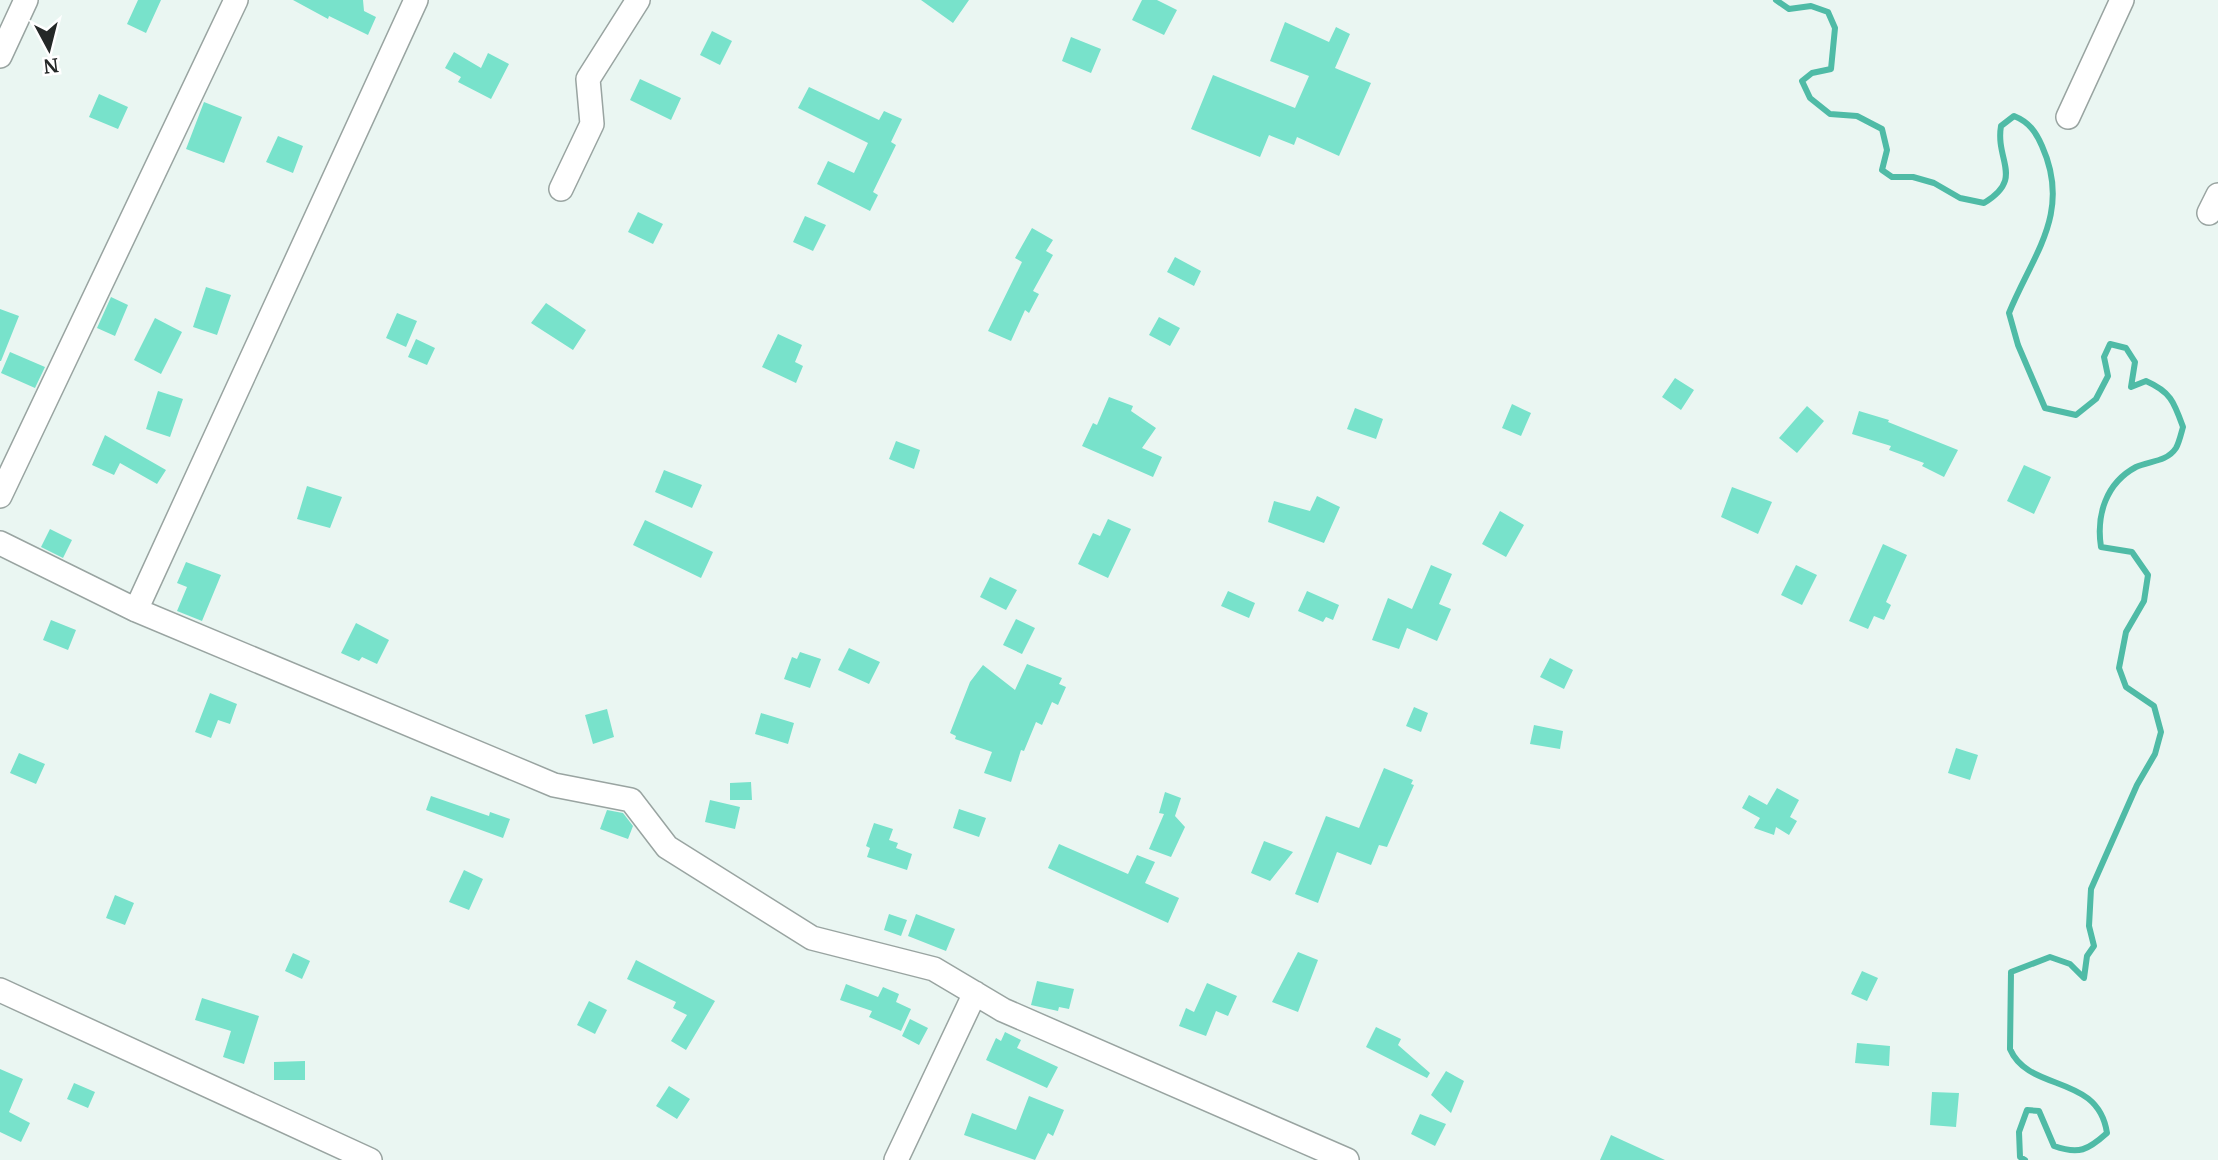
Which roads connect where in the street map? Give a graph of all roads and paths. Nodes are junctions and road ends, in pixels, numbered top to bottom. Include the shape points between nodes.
1 (26, 0) edge
2 (236, 0) edge
3 (416, 0) edge
4 (638, 0) edge
5 (2122, 0) edge
6 (0, 55) edge
7 (2068, 117) dead end
8 (561, 189) dead end
9 (0, 496) edge
10 (0, 543) edge
11 (136, 610) junction
12 (0, 990) edge
13 (975, 993) junction
14 (370, 1160) edge
15 (896, 1160) edge
16 (1347, 1160) edge

1 - 6 street
2 - 9 street
3 - 11 street
4 - 8 street via 588,79 592,124
5 - 7 street
10 - 11 street
11 - 13 street via 554,785 631,800 667,847 812,938 934,969
12 - 14 street
13 - 15 street
13 - 16 street via 1003,1010

